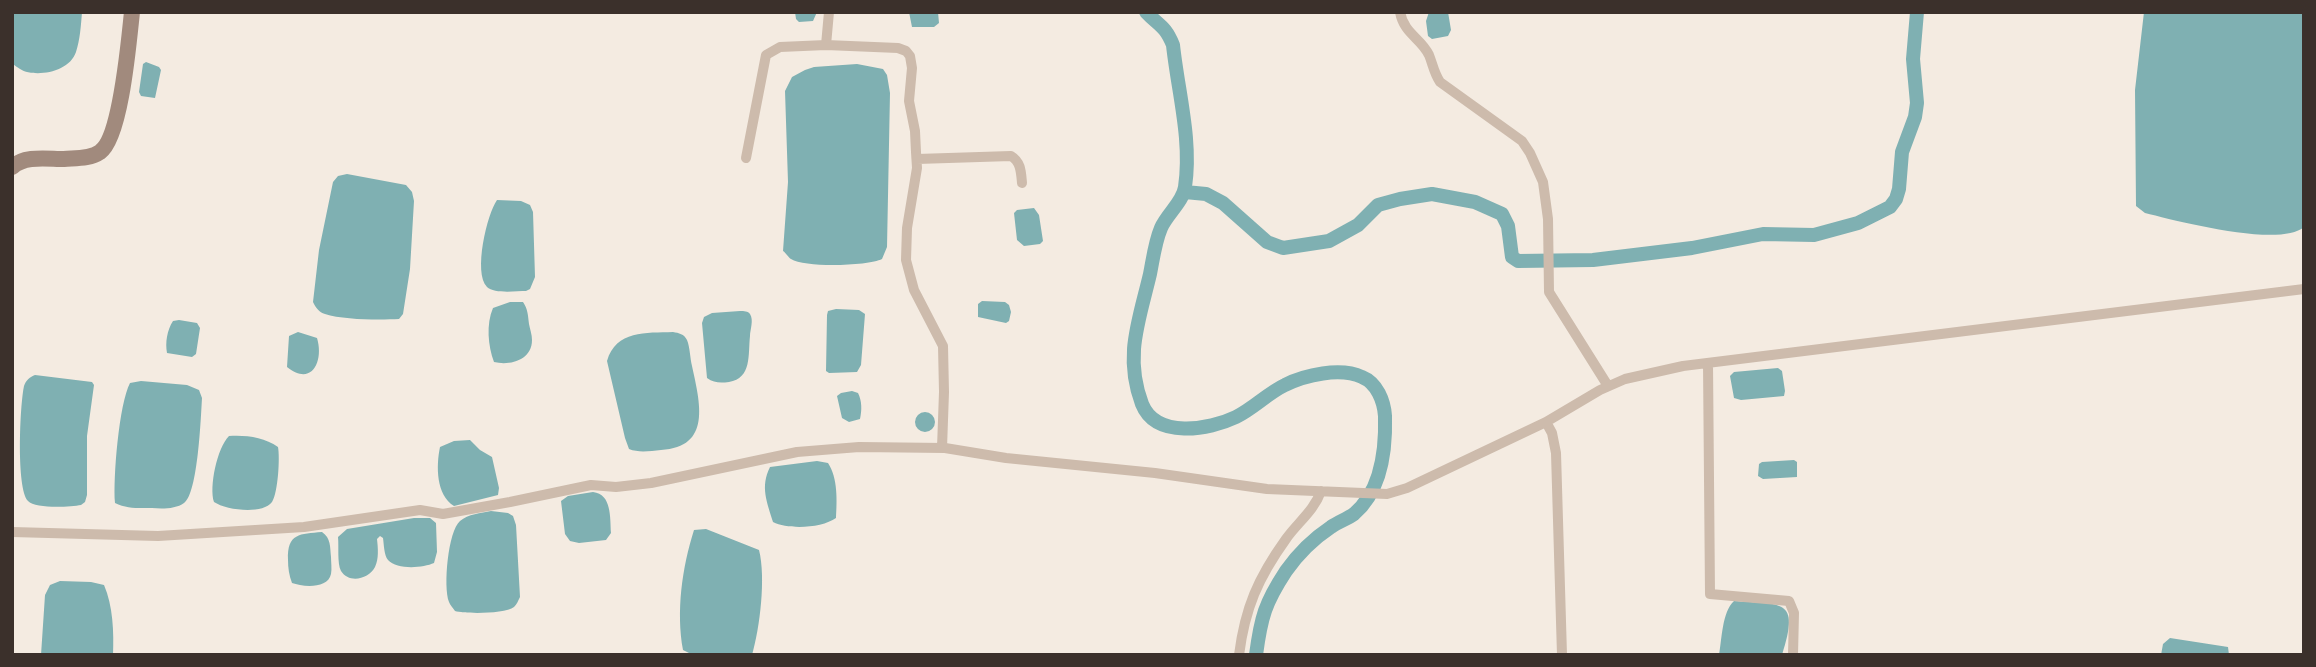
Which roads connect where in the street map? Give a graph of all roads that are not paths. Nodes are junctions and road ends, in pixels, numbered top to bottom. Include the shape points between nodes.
1 (132, 12) edge
2 (829, 12) edge
3 (1400, 12) edge
4 (825, 45) junction
5 (746, 158) dead end
6 (917, 159) junction
7 (12, 167) edge
8 (1023, 183) dead end
9 (2304, 289) edge
10 (1709, 363) junction
11 (1608, 386) junction
12 (1546, 422) junction
13 (942, 448) junction
14 (1321, 491) junction
15 (12, 532) edge
16 (1239, 655) edge
17 (1562, 655) edge
18 (1793, 655) edge

1 - 7 street via 116,118 107,146 82,158 31,159
2 - 4 street
3 - 11 street via 1407,32 1428,53 1440,82 1522,141 1530,153 1543,183 1548,219 1549,292
4 - 5 street via 780,47 765,55
4 - 6 street via 906,51 912,68 909,101
6 - 8 street via 1011,156 1021,168
6 - 13 street via 905,260 943,346
9 - 10 street
10 - 11 street via 1650,372
10 - 18 street via 1710,594 1789,601 1794,613
11 - 12 street
12 - 14 street via 1407,488 1387,494
12 - 17 street via 1556,453
13 - 14 street via 1267,489
13 - 15 street via 797,452 652,483 591,485 443,513 420,510 304,527 158,536
14 - 16 street via 1259,581 1247,610

